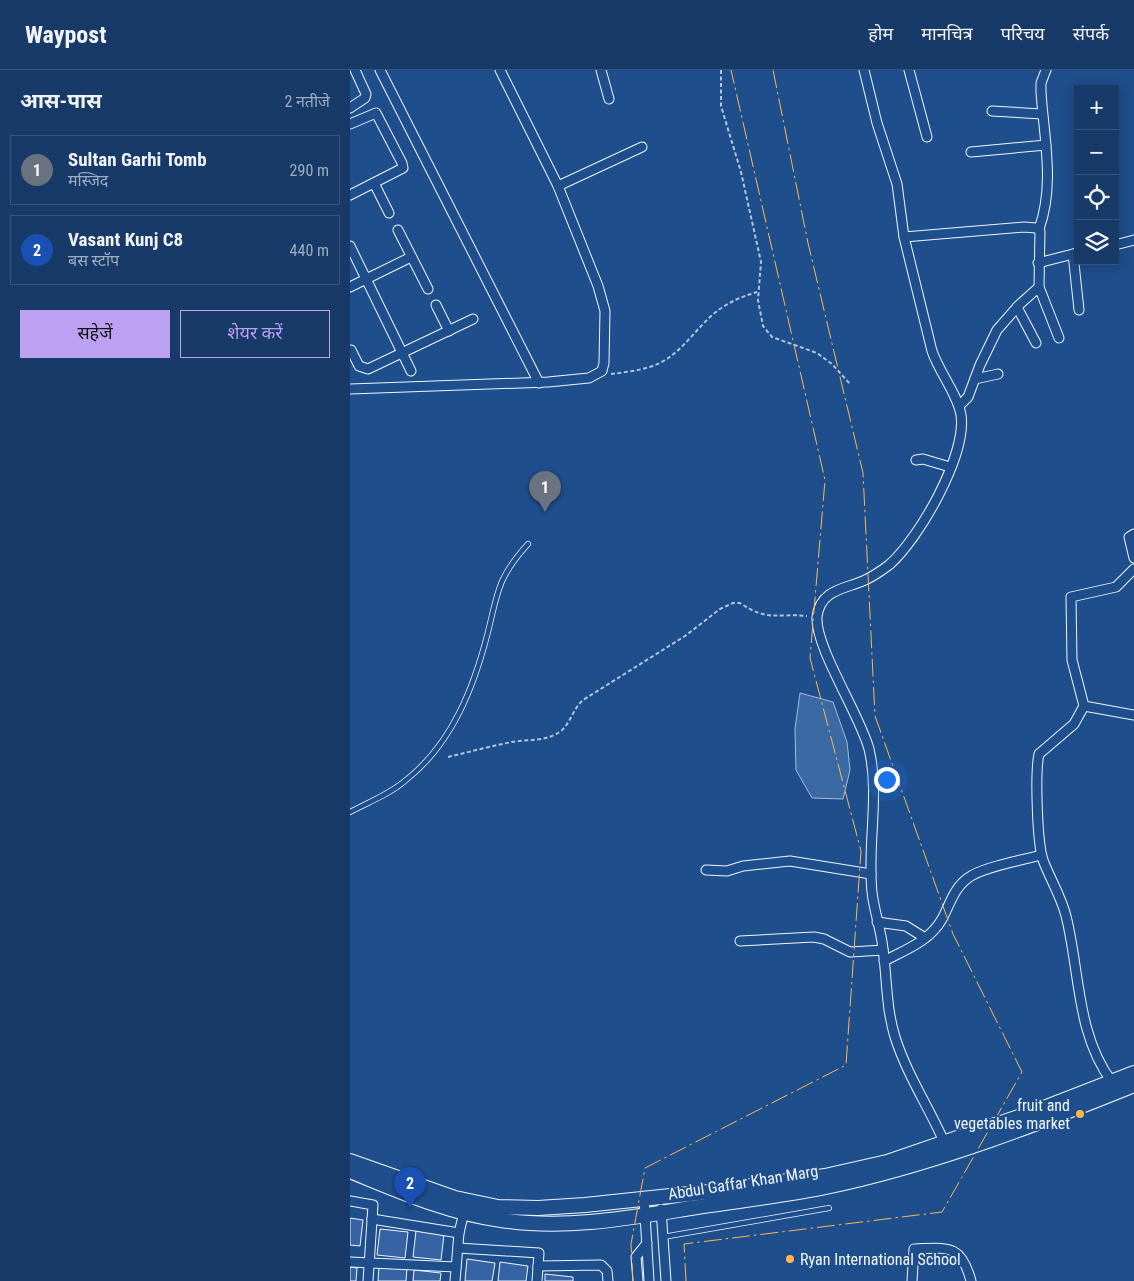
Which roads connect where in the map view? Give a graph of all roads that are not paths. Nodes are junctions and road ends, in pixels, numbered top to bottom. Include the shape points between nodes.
1 (355, 70) edge
2 (380, 70) edge
3 (500, 70) edge
4 (601, 70) edge
5 (864, 70) edge
6 (909, 70) edge
7 (1046, 70) edge
8 (609, 99) dead end
9 (350, 108) edge
10 (992, 111) dead end
11 (1042, 114) junction
12 (350, 124) edge
13 (927, 137) dead end
14 (1046, 145) junction
15 (642, 147) dead end
16 (971, 152) dead end
17 (374, 183) junction
18 (558, 186) junction
19 (350, 195) edge
20 (389, 213) dead end
21 (1039, 229) junction
22 (398, 230) dead end
23 (904, 237) junction
24 (1134, 240) edge
25 (1119, 243) edge
26 (350, 246) edge
27 (1074, 254) edge
28 (411, 257) junction
29 (1038, 264) junction
30 (1076, 265) edge
31 (366, 279) junction
32 (350, 287) edge
33 (1039, 287) junction
34 (428, 289) dead end
35 (436, 305) dead end
36 (1018, 307) junction
37 (1079, 310) dead end
38 (473, 319) dead end
39 (449, 330) junction
40 (1059, 338) dead end
41 (1036, 343) dead end
42 (351, 350) edge
43 (402, 353) junction
44 (411, 371) dead end
45 (998, 374) dead end
46 (975, 379) junction
47 (539, 383) junction
48 (350, 389) edge
49 (960, 406) junction
50 (916, 460) dead end
51 (950, 467) junction
52 (1134, 534) edge
53 (528, 544) dead end
54 (1134, 558) edge
55 (1134, 569) edge
56 (1084, 706) junction
57 (1134, 715) edge
58 (350, 812) edge
59 (1041, 855) junction
60 (706, 870) dead end
61 (871, 874) junction
62 (877, 922) junction
63 (925, 938) junction
64 (740, 942) dead end
65 (883, 950) junction
66 (884, 961) junction
67 (1134, 1073) edge
68 (1112, 1082) junction
69 (1134, 1085) edge
70 (946, 1148) junction
71 (350, 1161) edge
72 (350, 1171) edge
73 (659, 1197) junction
74 (644, 1198) junction
75 (350, 1201) edge
76 (829, 1208) dead end
77 (464, 1212) junction
78 (661, 1212) junction
79 (645, 1214) junction
80 (372, 1218) junction
81 (459, 1233) junction
82 (663, 1237) junction
83 (647, 1243) junction
84 (458, 1248) junction
85 (350, 1262) edge
86 (369, 1262) junction
87 (538, 1266) junction
88 (456, 1267) junction
89 (368, 1281) edge
90 (455, 1281) edge
91 (537, 1281) edge
92 (608, 1281) edge
93 (638, 1281) edge
94 (649, 1281) edge
95 (666, 1281) edge
96 (912, 1281) edge
97 (971, 1281) edge

1 - 9 street via 366,94
2 - 47 street
3 - 18 street
4 - 8 street
5 - 23 street via 897,184
6 - 13 street
7 - 11 street via 1041,83
10 - 11 street
11 - 14 street
12 - 17 street via 376,113 402,163 399,171
14 - 16 street
14 - 21 street via 1047,198
15 - 18 street
17 - 19 street
17 - 20 street
18 - 47 street via 605,311 604,362 597,376
21 - 23 street via 1024,226
21 - 29 street via 1041,254
22 - 28 street
23 - 49 street via 937,366
24 - 25 street
26 - 31 street
27 - 29 street
28 - 31 street
28 - 34 street
29 - 33 street
30 - 37 street
31 - 32 street
31 - 43 street
33 - 36 street
33 - 40 street
35 - 39 street
36 - 41 street
36 - 46 street via 989,344
38 - 39 street
39 - 43 street
42 - 43 street via 359,366 365,369
43 - 44 street
45 - 46 street
46 - 49 street via 968,397
47 - 48 street
49 - 51 street via 961,427
50 - 51 street via 924,459
51 - 61 street via 937,498 905,548 873,576 834,590 823,602 817,616 824,645 869,751
52 - 54 street via 1129,538
53 - 58 lane via 502,578 474,678 449,731 406,781
55 - 56 street via 1116,587 1071,597 1072,660
56 - 57 street
56 - 59 street via 1074,724 1039,754
59 - 63 street via 969,877 953,894 941,920
59 - 68 street via 1066,915 1076,981 1092,1042
60 - 61 street via 727,871 790,861
61 - 62 street
62 - 63 street via 906,926
62 - 65 street
63 - 66 street
64 - 65 street via 814,937 850,952
65 - 66 street
66 - 70 street via 894,1036
67 - 68 main road, Abdul Gaffar Khan Marg
68 - 70 main road, Abdul Gaffar Khan Marg
69 - 70 main road, Abdul Gaffar Khan Marg via 1060,1115
70 - 73 main road, Abdul Gaffar Khan Marg via 842,1172
70 - 78 main road, Abdul Gaffar Khan Marg via 843,1183
71 - 74 main road, Abdul Gaffar Khan Marg via 455,1198 498,1207 538,1208
72 - 77 main road, Abdul Gaffar Khan Marg
73 - 74 main road, Abdul Gaffar Khan Marg
73 - 78 street
74 - 79 street
75 - 80 street via 373,1204
76 - 82 lane
77 - 79 main road, Abdul Gaffar Khan Marg via 500,1220 543,1224
77 - 81 street
78 - 79 main road, Abdul Gaffar Khan Marg
78 - 82 street
79 - 83 street
80 - 81 street
80 - 86 street
81 - 84 street
82 - 95 street
83 - 93 street via 636,1257
83 - 94 street
84 - 87 street via 536,1252 539,1254
84 - 88 street
85 - 86 street
86 - 88 street
86 - 89 street
87 - 91 street
87 - 92 street via 601,1265 608,1271
88 - 90 street
96 - 97 street via 914,1249 946,1248 966,1263

